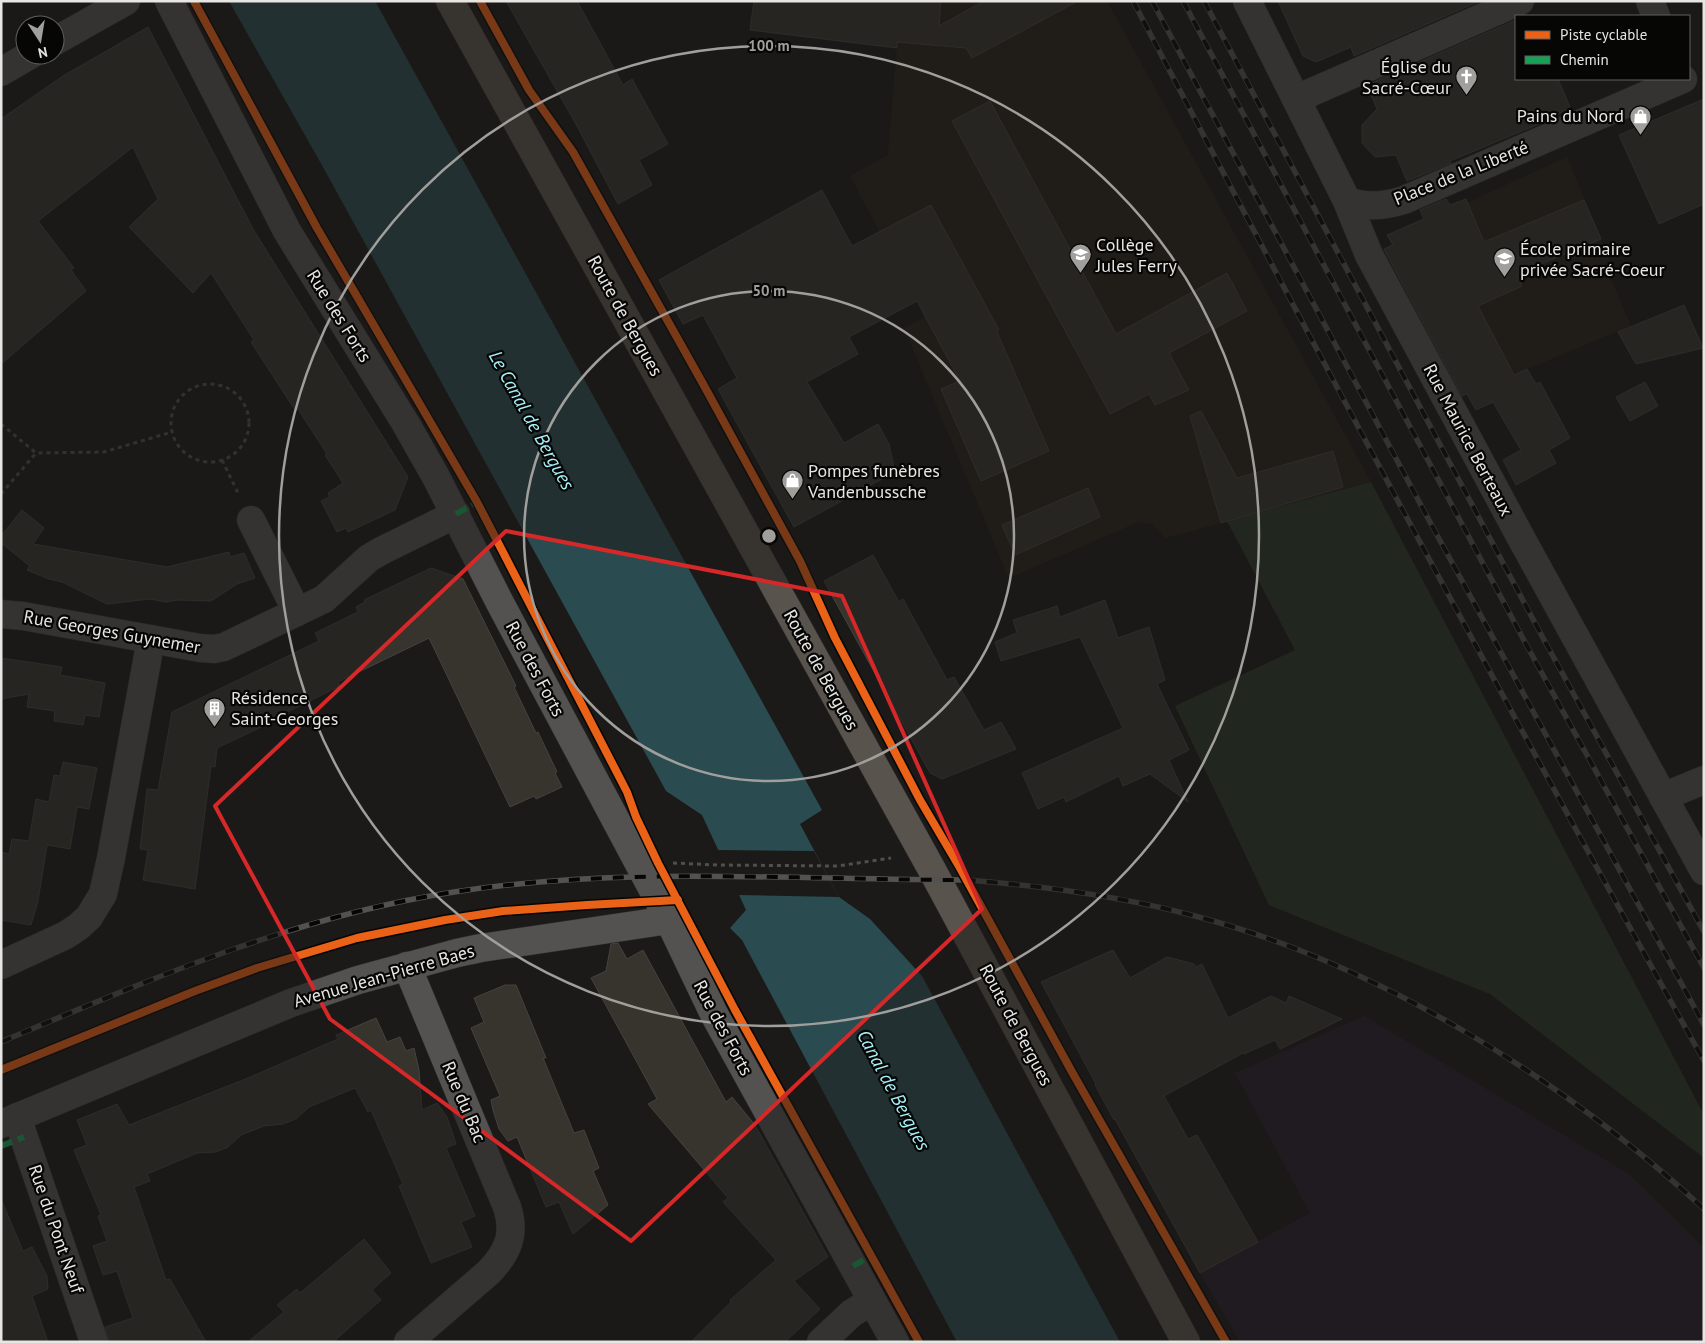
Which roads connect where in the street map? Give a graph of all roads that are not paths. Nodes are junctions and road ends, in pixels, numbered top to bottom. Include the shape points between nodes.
1 (126, 1) edge
2 (168, 1) edge
3 (450, 1) edge
4 (1247, 1) edge
5 (1520, 1) edge
6 (1650, 1) edge
7 (1656, 15) edge
8 (65, 35) edge
9 (15, 64) edge
10 (1704, 70) edge
11 (1, 72) edge
12 (1690, 76) edge
13 (1681, 80) edge
14 (1296, 99) junction
15 (1347, 201) junction
16 (456, 514) junction
17 (251, 520) road end
18 (297, 612) junction
19 (1, 614) edge
20 (151, 639) junction
21 (1704, 780) edge
22 (1663, 797) junction
23 (1704, 870) edge
24 (669, 920) junction
25 (1, 965) edge
26 (407, 966) junction
27 (9, 1120) edge
28 (872, 1301) junction
29 (94, 1342) edge
30 (408, 1342) edge
31 (820, 1342) edge
32 (895, 1342) edge
33 (1186, 1342) edge

1 - 8 street
2 - 16 street, Rue des Forts via 287,231 406,424
3 - 33 main road, Route de Bergues via 931,868
4 - 14 street, Rue Maurice Berteaux
5 - 14 street
6 - 7 street
9 - 11 street
10 - 12 street
13 - 15 street, Place de la Liberté via 1404,200 1368,206
14 - 15 street, Rue Maurice Berteaux
15 - 22 street, Rue Maurice Berteaux via 1369,254
16 - 18 street, Rue Georges Guynemer via 381,551 324,598
16 - 24 street, Rue des Forts
17 - 18 street
18 - 20 street, Rue Georges Guynemer via 235,643 214,649
19 - 20 street, Rue Georges Guynemer
20 - 25 street via 103,894 89,917 78,927
21 - 22 street
22 - 23 street, Rue Maurice Berteaux
24 - 26 street, Avenue Jean-Pierre Baes via 481,948
24 - 28 street, Rue des Forts via 714,1014
26 - 27 street, Avenue Jean-Pierre Baes via 291,1003
26 - 30 street, Rue du Bac via 507,1207 511,1229 510,1240 489,1272
27 - 29 street, Rue du Pont Neuf
28 - 31 street via 852,1313
28 - 32 street, Rue des Forts

